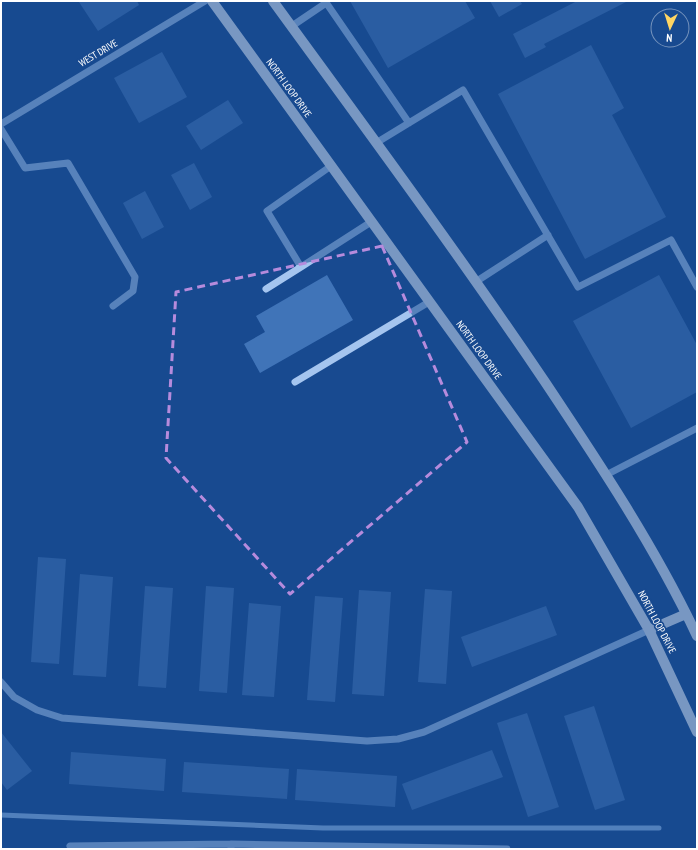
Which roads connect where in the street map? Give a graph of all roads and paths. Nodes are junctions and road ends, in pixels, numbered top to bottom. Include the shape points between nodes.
1 (206, 1) edge
2 (212, 1) edge
3 (273, 1) edge
4 (325, 2) edge
5 (292, 26) junction
6 (409, 123) junction
7 (1, 124) edge
8 (1, 129) edge
9 (376, 143) junction
10 (330, 166) junction
11 (371, 222) junction
12 (548, 235) junction
13 (301, 267) junction
14 (477, 281) junction
15 (697, 287) edge
16 (266, 289) dead end
17 (429, 302) junction
18 (113, 306) dead end
19 (295, 382) dead end
20 (697, 428) edge
21 (606, 475) junction
22 (686, 614) junction
23 (649, 630) junction
24 (697, 636) edge
25 (1, 682) edge
26 (697, 732) edge
27 (175, 846) edge
28 (231, 847) edge
29 (73, 849) edge
30 (507, 849) edge

1 - 7 street, WEST DRIVE
2 - 10 main road, NORTH LOOP DRIVE
3 - 5 main road
4 - 5 street
4 - 6 street
5 - 9 main road
6 - 9 street
6 - 12 street via 462,90
8 - 18 street via 25,168 68,164 135,277 133,291
9 - 14 main road
10 - 11 main road, NORTH LOOP DRIVE
10 - 13 street via 267,212
11 - 13 street
11 - 17 main road, NORTH LOOP DRIVE
12 - 14 street
12 - 15 street via 578,287 671,240
13 - 16 street
14 - 21 main road
17 - 19 street
17 - 23 main road, NORTH LOOP DRIVE via 578,507
20 - 21 street
21 - 22 main road via 625,504
22 - 23 main road
22 - 24 main road
23 - 25 street via 424,732 367,741 62,718 37,710 14,697
23 - 26 main road, NORTH LOOP DRIVE
27 - 28 street
27 - 29 street via 70,846
28 - 30 street

